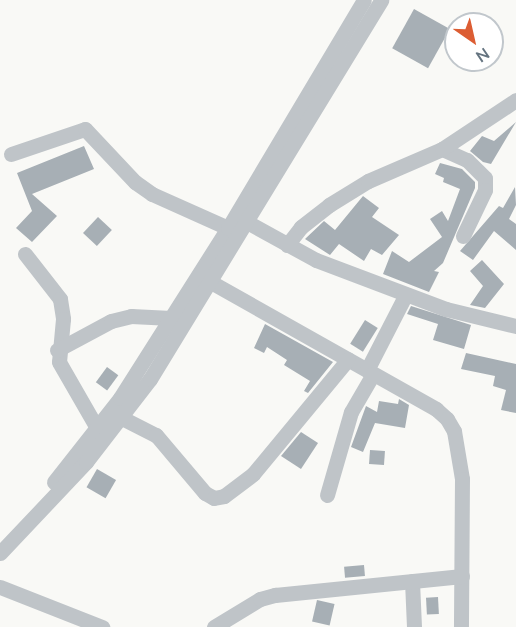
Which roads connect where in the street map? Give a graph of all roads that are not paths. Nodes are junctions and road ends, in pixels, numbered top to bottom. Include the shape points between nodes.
1 (381, 0) edge
2 (356, 4) edge
3 (333, 66) junction
4 (516, 100) edge
5 (442, 149) junction
6 (11, 154) dead end
7 (245, 221) junction
8 (228, 228) junction
9 (463, 236) dead end
10 (287, 245) junction
11 (25, 254) dead end
12 (209, 281) junction
13 (406, 294) junction
14 (171, 318) junction
15 (516, 326) edge
16 (57, 350) junction
17 (348, 359) junction
18 (370, 372) junction
19 (122, 418) junction
20 (97, 428) junction
21 (327, 495) dead end
22 (0, 538) edge
23 (0, 553) edge
24 (462, 576) junction
25 (412, 581) junction
26 (0, 587) edge
27 (102, 627) edge
28 (214, 627) edge
29 (414, 627) edge
30 (461, 627) edge

1 - 3 street
2 - 3 street
3 - 7 street
3 - 8 street
4 - 5 street
5 - 9 street via 467,160 485,178 486,190
5 - 10 street via 368,181 328,205 301,227
6 - 8 street via 85,129 135,182 160,198
7 - 10 street
7 - 12 street
8 - 14 street
10 - 13 street
11 - 16 street via 60,299 63,319
12 - 17 street
12 - 19 street
13 - 15 street via 446,309
13 - 18 street
14 - 16 street via 131,316 111,321
14 - 20 street
16 - 20 street via 64,374
17 - 18 street
17 - 19 street via 253,474 224,496 214,498 205,493 156,435
18 - 21 street via 351,412
18 - 24 street via 436,409 454,431 462,479
19 - 23 street
20 - 22 street via 60,476
24 - 25 street
24 - 30 street
25 - 28 street via 275,595
25 - 29 street
26 - 27 street

